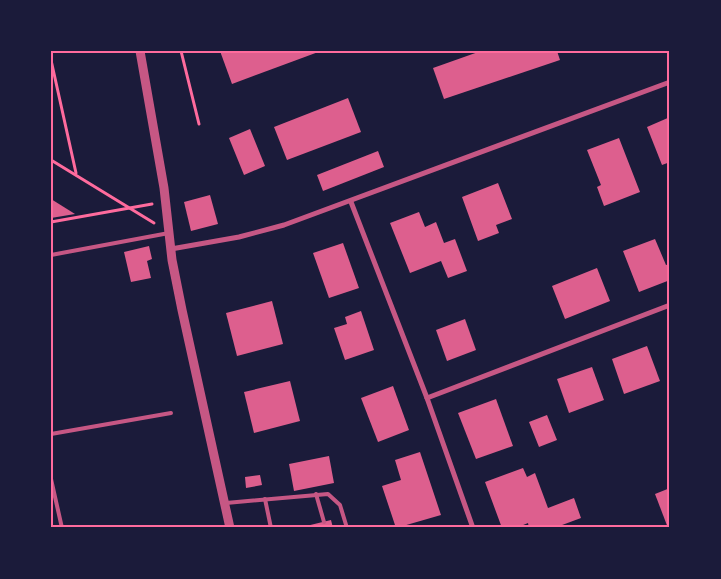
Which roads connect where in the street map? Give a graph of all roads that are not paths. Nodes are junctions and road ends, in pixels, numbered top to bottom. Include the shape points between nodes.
1 (140, 51) edge
2 (670, 82) edge
3 (351, 202) junction
4 (169, 233) junction
5 (171, 249) junction
6 (51, 255) edge
7 (670, 305) edge
8 (427, 398) junction
9 (171, 413) dead end
10 (51, 434) edge
11 (51, 479) edge
12 (316, 494) junction
13 (264, 499) junction
14 (224, 504) junction
15 (324, 522) dead end
16 (62, 528) edge
17 (230, 528) edge
18 (271, 528) edge
19 (347, 528) edge
20 (474, 528) edge

1 - 4 street
2 - 3 street
3 - 5 street via 284,226
3 - 8 street
4 - 5 street
4 - 6 lane
5 - 14 street
7 - 8 street
8 - 20 street
9 - 10 lane
11 - 16 lane
12 - 13 lane
12 - 15 lane
12 - 19 lane via 328,494 334,498 340,505
13 - 14 lane
13 - 18 lane
14 - 17 street

